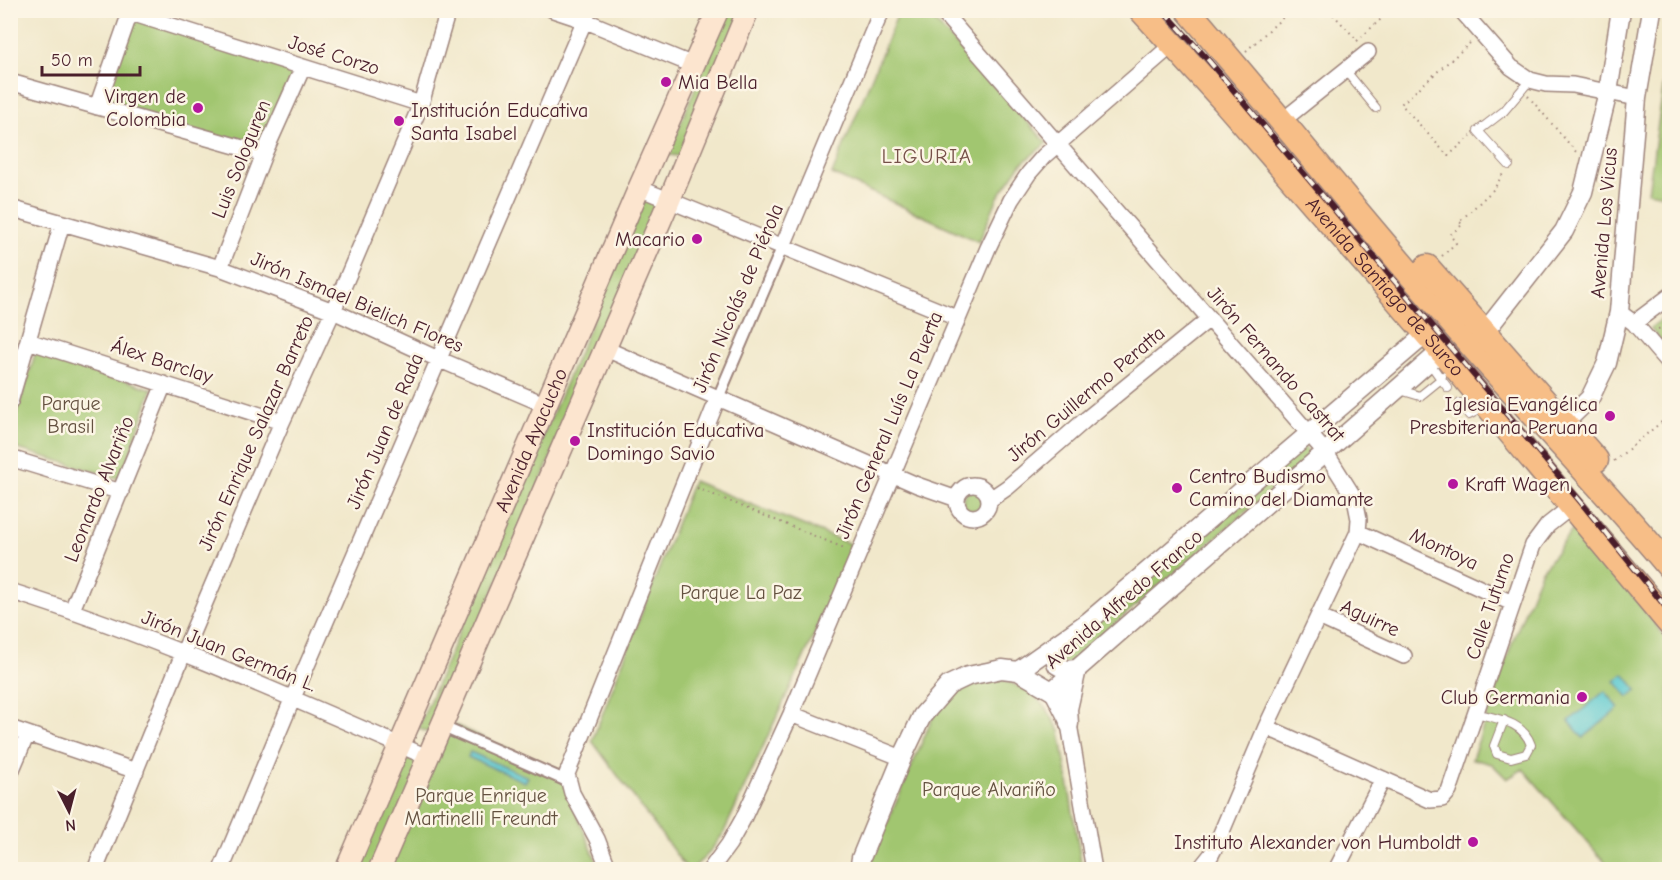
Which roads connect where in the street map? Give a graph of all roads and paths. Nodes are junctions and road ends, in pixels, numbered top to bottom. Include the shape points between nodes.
1 (448, 10) edge
2 (553, 10) edge
3 (718, 10) edge
4 (748, 10) edge
5 (884, 10) edge
6 (941, 10) edge
7 (1141, 10) edge
8 (1188, 10) edge
9 (1207, 10) edge
10 (1291, 10) edge
11 (1329, 10) edge
12 (1391, 10) edge
13 (1461, 10) edge
14 (1621, 10) edge
15 (1652, 10) edge
16 (131, 12) edge
17 (588, 16) edge
18 (1481, 33) junction
19 (1172, 45) junction
20 (1363, 46) junction
21 (1244, 53) junction
22 (693, 65) junction
23 (303, 67) junction
24 (1345, 70) junction
25 (10, 82) edge
26 (1526, 84) junction
27 (1608, 92) junction
28 (1637, 98) junction
29 (1225, 102) junction
30 (421, 104) junction
31 (97, 107) junction
32 (1376, 108) dead end
33 (1287, 117) junction
34 (1478, 131) junction
35 (1057, 144) junction
36 (264, 154) junction
37 (1509, 165) joint
38 (1589, 167) junction
39 (639, 188) junction
40 (669, 201) junction
41 (10, 208) edge
42 (62, 223) junction
43 (782, 248) junction
44 (220, 268) junction
45 (1428, 269) junction
46 (1670, 297) edge
47 (333, 311) junction
48 (957, 318) junction
49 (1627, 318) junction
50 (1209, 319) junction
51 (1670, 325) edge
52 (1654, 331) dead end
53 (1485, 333) junction
54 (28, 341) junction
55 (606, 349) junction
56 (1437, 357) junction
57 (438, 359) junction
58 (1670, 365) edge
59 (1387, 368) junction
60 (164, 384) junction
61 (1401, 388) junction
62 (1448, 388) dead end
63 (718, 398) junction
64 (10, 402) edge
65 (1460, 404) dead end
66 (546, 405) junction
67 (1487, 405) junction
68 (1670, 415) edge
69 (282, 422) junction
70 (1564, 423) junction
71 (1310, 434) junction
72 (1326, 453) junction
73 (10, 458) edge
74 (892, 474) junction
75 (1600, 478) junction
76 (696, 488) dead end
77 (121, 492) junction
78 (957, 499) junction
79 (989, 500) junction
80 (1572, 506) junction
81 (1358, 532) junction
82 (844, 548) dead end
83 (1670, 550) edge
84 (1670, 568) edge
85 (1670, 583) edge
86 (10, 591) edge
87 (1512, 603) junction
88 (72, 610) junction
89 (1319, 617) junction
90 (1670, 624) edge
91 (1057, 644) junction
92 (183, 654) junction
93 (1404, 656) dead end
94 (1077, 669) junction
95 (1018, 671) junction
96 (1052, 691) junction
97 (292, 700) junction
98 (1476, 713) junction
99 (791, 714) junction
100 (1504, 720) junction
101 (1069, 724) junction
102 (443, 727) junction
103 (1266, 727) junction
104 (10, 728) edge
105 (27, 734) junction
106 (399, 745) junction
107 (429, 758) junction
108 (902, 758) junction
109 (136, 771) junction
110 (10, 774) edge
111 (1383, 779) junction
112 (567, 781) junction
113 (94, 870) edge
114 (221, 870) edge
115 (346, 870) edge
116 (379, 870) edge
117 (609, 870) edge
118 (710, 870) edge
119 (859, 870) edge
120 (1094, 870) edge
121 (1199, 870) edge
122 (1336, 870) edge

1 - 30 street, Jirón Enrique Salazar Barreto
2 - 17 street
3 - 22 main road, Avenida Ayacucho
4 - 40 main road, Avenida Ayacucho
5 - 43 street, Jirón Nicolás de Piérola
6 - 35 street, Jirón Fernando Castrat
7 - 19 main road, Avenida Santiago de Surco
8 - 33 main road, Avenida Santiago de Surco
9 - 21 main road, Avenida Santiago de Surco
10 - 21 path
11 - 20 path
12 - 20 path
13 - 18 street
14 - 27 street, Avenida Los Vicus
15 - 28 street, Avenida Los Vicus
16 - 23 street, José Corzo
16 - 31 street
17 - 22 street
17 - 57 street, Jirón Juan de Rada
18 - 26 street
18 - 34 path via 1401,104 1449,156
19 - 29 main road, Avenida Santiago de Surco
19 - 35 street, Jirón General Luís La Puerta
20 - 24 street
21 - 33 main road, Avenida Santiago de Surco
22 - 39 main road, Avenida Ayacucho
23 - 30 street, José Corzo
23 - 36 street, Luis Sologuren
24 - 32 lane
24 - 33 street
25 - 31 street
26 - 27 street via 1573,85
26 - 34 lane via 1504,111
26 - 38 path
27 - 28 street
27 - 38 street, Avenida Los Vicus
28 - 49 street, Avenida Los Vicus
29 - 33 main road
29 - 56 main road, Avenida Santiago de Surco
30 - 47 street, Jirón Enrique Salazar Barreto
31 - 36 street
33 - 45 main road, Avenida Santiago de Surco
33 - 75 main road, Avenida Santiago de Surco via 1471,345
34 - 37 lane
35 - 48 street, Jirón General Luís La Puerta via 1029,173 1011,200
35 - 50 street, Jirón Fernando Castrat
36 - 44 street, Luis Sologuren
37 - 45 path via 1494,189 1450,235 1456,243
38 - 53 street, Avenida Los Vicus via 1583,192 1564,231
39 - 40 street
39 - 66 main road, Avenida Ayacucho
40 - 43 street
40 - 55 main road, Avenida Ayacucho
41 - 42 street, Jirón Ismael Bielich Flores
42 - 44 street, Jirón Ismael Bielich Flores
42 - 54 street
43 - 48 street
43 - 63 street, Jirón Nicolás de Piérola
44 - 47 street, Jirón Ismael Bielich Flores
45 - 53 main road, Avenida Santiago de Surco
46 - 49 street
47 - 57 street, Jirón Ismael Bielich Flores
47 - 69 street, Jirón Enrique Salazar Barreto
48 - 74 street, Jirón General Luís La Puerta
49 - 58 street
49 - 70 street, Avenida Los Vicus via 1590,398
50 - 71 street, Jirón Fernando Castrat
50 - 79 street, Jirón Guillermo Peratta
51 - 52 path
53 - 70 main road, Avenida Santiago de Surco
54 - 60 street, Álex Barclay
54 - 64 street
55 - 63 street
55 - 102 main road, Avenida Ayacucho
56 - 59 street, Avenida Alfredo Franco
56 - 61 street, Avenida Alfredo Franco
56 - 62 lane
56 - 67 main road, Avenida Santiago de Surco
57 - 66 street, Jirón Ismael Bielich Flores
57 - 97 street, Jirón Juan de Rada
59 - 61 street
59 - 71 street, Avenida Alfredo Franco
60 - 69 street, Álex Barclay
60 - 77 street, Leonardo Alvariño
61 - 72 street, Avenida Alfredo Franco
63 - 74 street
63 - 112 street, Jirón Nicolás de Piérola
65 - 67 lane via 1469,415
66 - 106 main road, Avenida Ayacucho
67 - 80 main road, Avenida Santiago de Surco
68 - 75 path
69 - 92 street, Jirón Enrique Salazar Barreto
70 - 75 main road, Avenida Santiago de Surco
71 - 72 street, Jirón Fernando Castrat
71 - 91 street, Avenida Alfredo Franco
72 - 81 street, Jirón Fernando Castrat via 1355,499
72 - 94 street, Avenida Alfredo Franco
73 - 77 street
74 - 78 street
74 - 99 street, Jirón General Luís La Puerta
75 - 83 main road, Avenida Santiago de Surco
75 - 84 main road
75 - 85 main road, Avenida Santiago de Surco via 1614,514
76 - 82 path
77 - 88 street, Leonardo Alvariño
78 - 79 street via 966,486 976,485 985,490
78 - 79 street via 959,509 973,517 983,513
80 - 87 street, Calle Tutumo via 1548,525 1533,545
80 - 90 main road, Avenida Santiago de Surco
81 - 87 street, Montoya
81 - 89 street, Jirón Fernando Castrat
86 - 88 street, Jirón Juan Germán L.
87 - 98 street, Calle Tutumo
88 - 92 street, Jirón Juan Germán L.
89 - 93 street, Aguirre
89 - 103 street, Jirón Fernando Castrat
91 - 94 street via 1057,665 1066,670
91 - 95 street, Avenida Alfredo Franco
92 - 97 street, Jirón Juan Germán L.
92 - 109 street, Jirón Enrique Salazar Barreto
94 - 96 street, Avenida Alfredo Franco
94 - 101 street via 1068,709
95 - 96 street, Avenida Alfredo Franco
95 - 108 street, Avenida Alfredo Franco via 985,672 949,685 922,716
96 - 101 street, Avenida Alfredo Franco
97 - 106 street, Jirón Juan Germán L.
97 - 114 street, Jirón Juan de Rada
98 - 100 lane
98 - 111 street, Calle Tutumo via 1449,791 1442,799 1430,800
99 - 108 street
99 - 118 street, Jirón General Luís La Puerta via 743,819
100 - 100 lane via 1528,737 1531,745 1526,754 1511,758 1497,754 1494,746
101 - 120 street, Avenida Alfredo Franco
102 - 107 main road, Avenida Ayacucho
102 - 112 street
103 - 111 street
103 - 121 street, Jirón Fernando Castrat via 1217,843
104 - 105 street
105 - 109 street
105 - 110 street
106 - 107 street, Jirón Juan Germán L.
106 - 115 main road, Avenida Ayacucho
107 - 116 main road, Avenida Ayacucho
108 - 119 street, Avenida Alfredo Franco
109 - 113 street, Jirón Enrique Salazar Barreto
111 - 122 street
112 - 117 street

